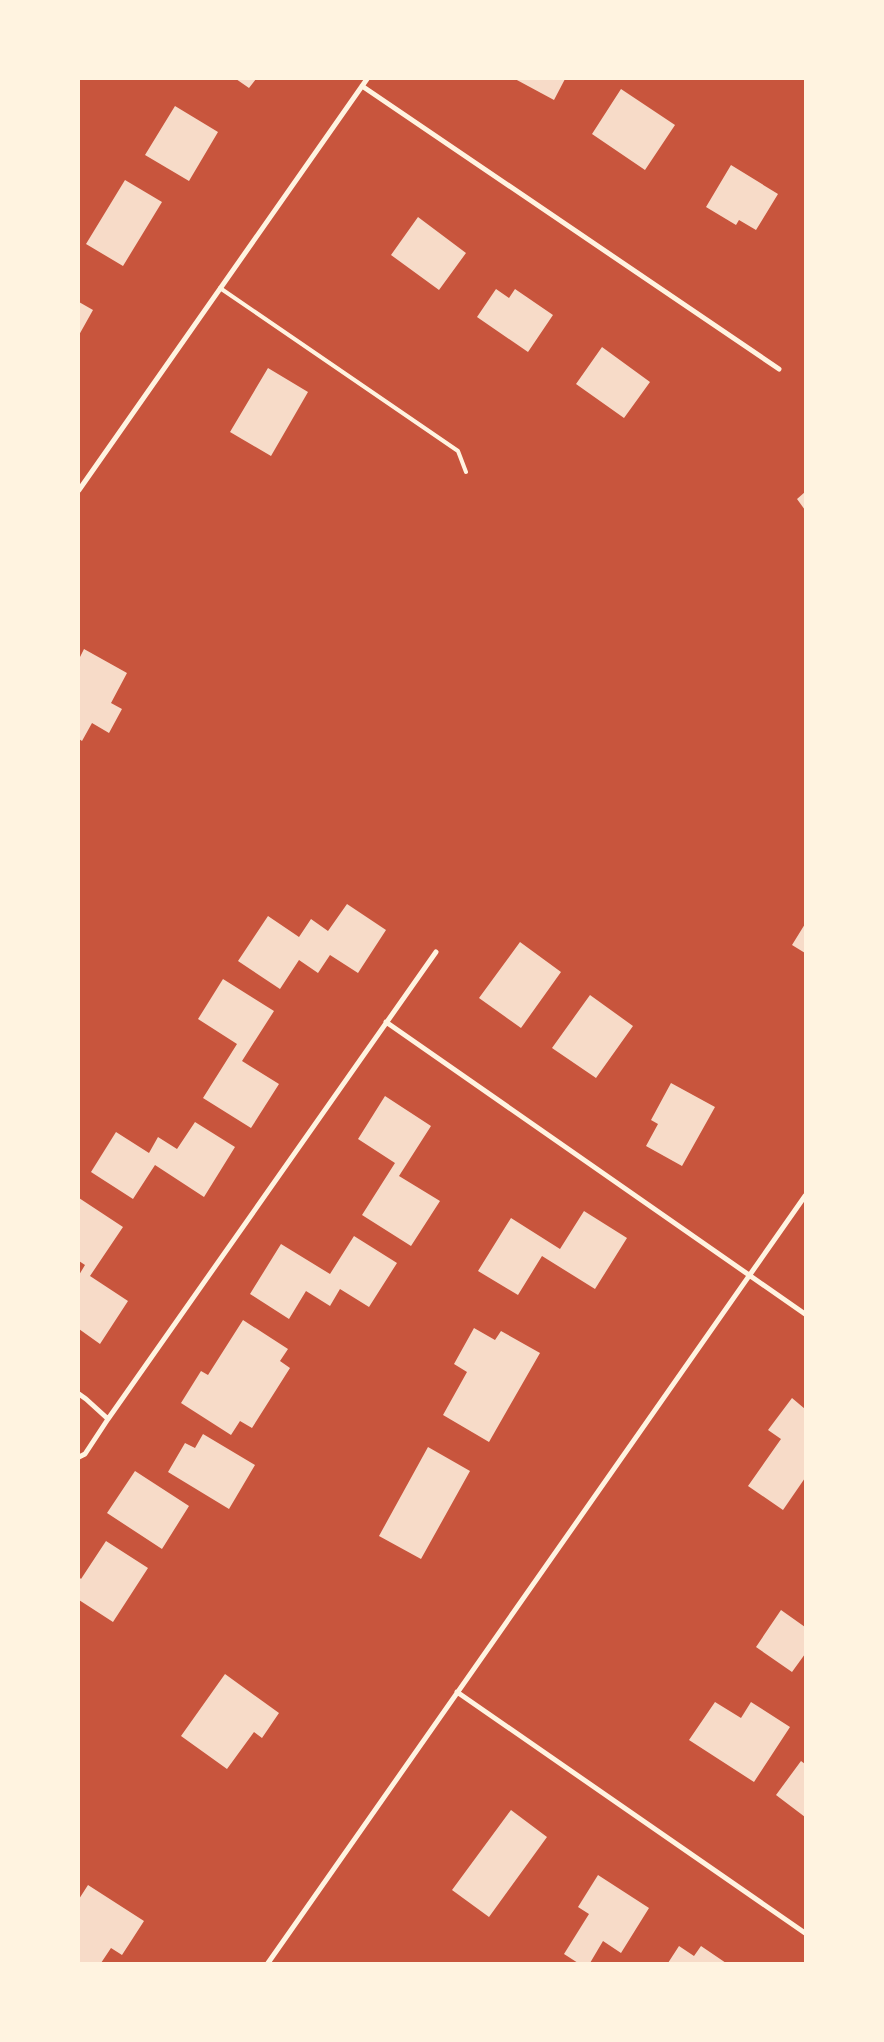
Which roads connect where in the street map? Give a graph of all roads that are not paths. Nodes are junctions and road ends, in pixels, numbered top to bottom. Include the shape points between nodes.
1 (367, 79) edge
2 (362, 86) junction
3 (220, 288) junction
4 (779, 370) dead end
5 (466, 472) dead end
6 (79, 490) edge
7 (436, 952) dead end
8 (386, 1022) junction
9 (805, 1196) edge
10 (750, 1275) junction
11 (805, 1314) edge
12 (79, 1394) edge
13 (108, 1419) junction
14 (79, 1457) edge
15 (457, 1692) junction
16 (805, 1933) edge
17 (268, 1963) edge

1 - 2 street
2 - 3 street
2 - 4 street
3 - 5 lane via 458,451
3 - 6 street
7 - 8 street
8 - 10 street
8 - 13 street
9 - 10 street
10 - 11 street
10 - 15 street
12 - 13 street
13 - 14 street via 85,1454
15 - 16 street
15 - 17 street

